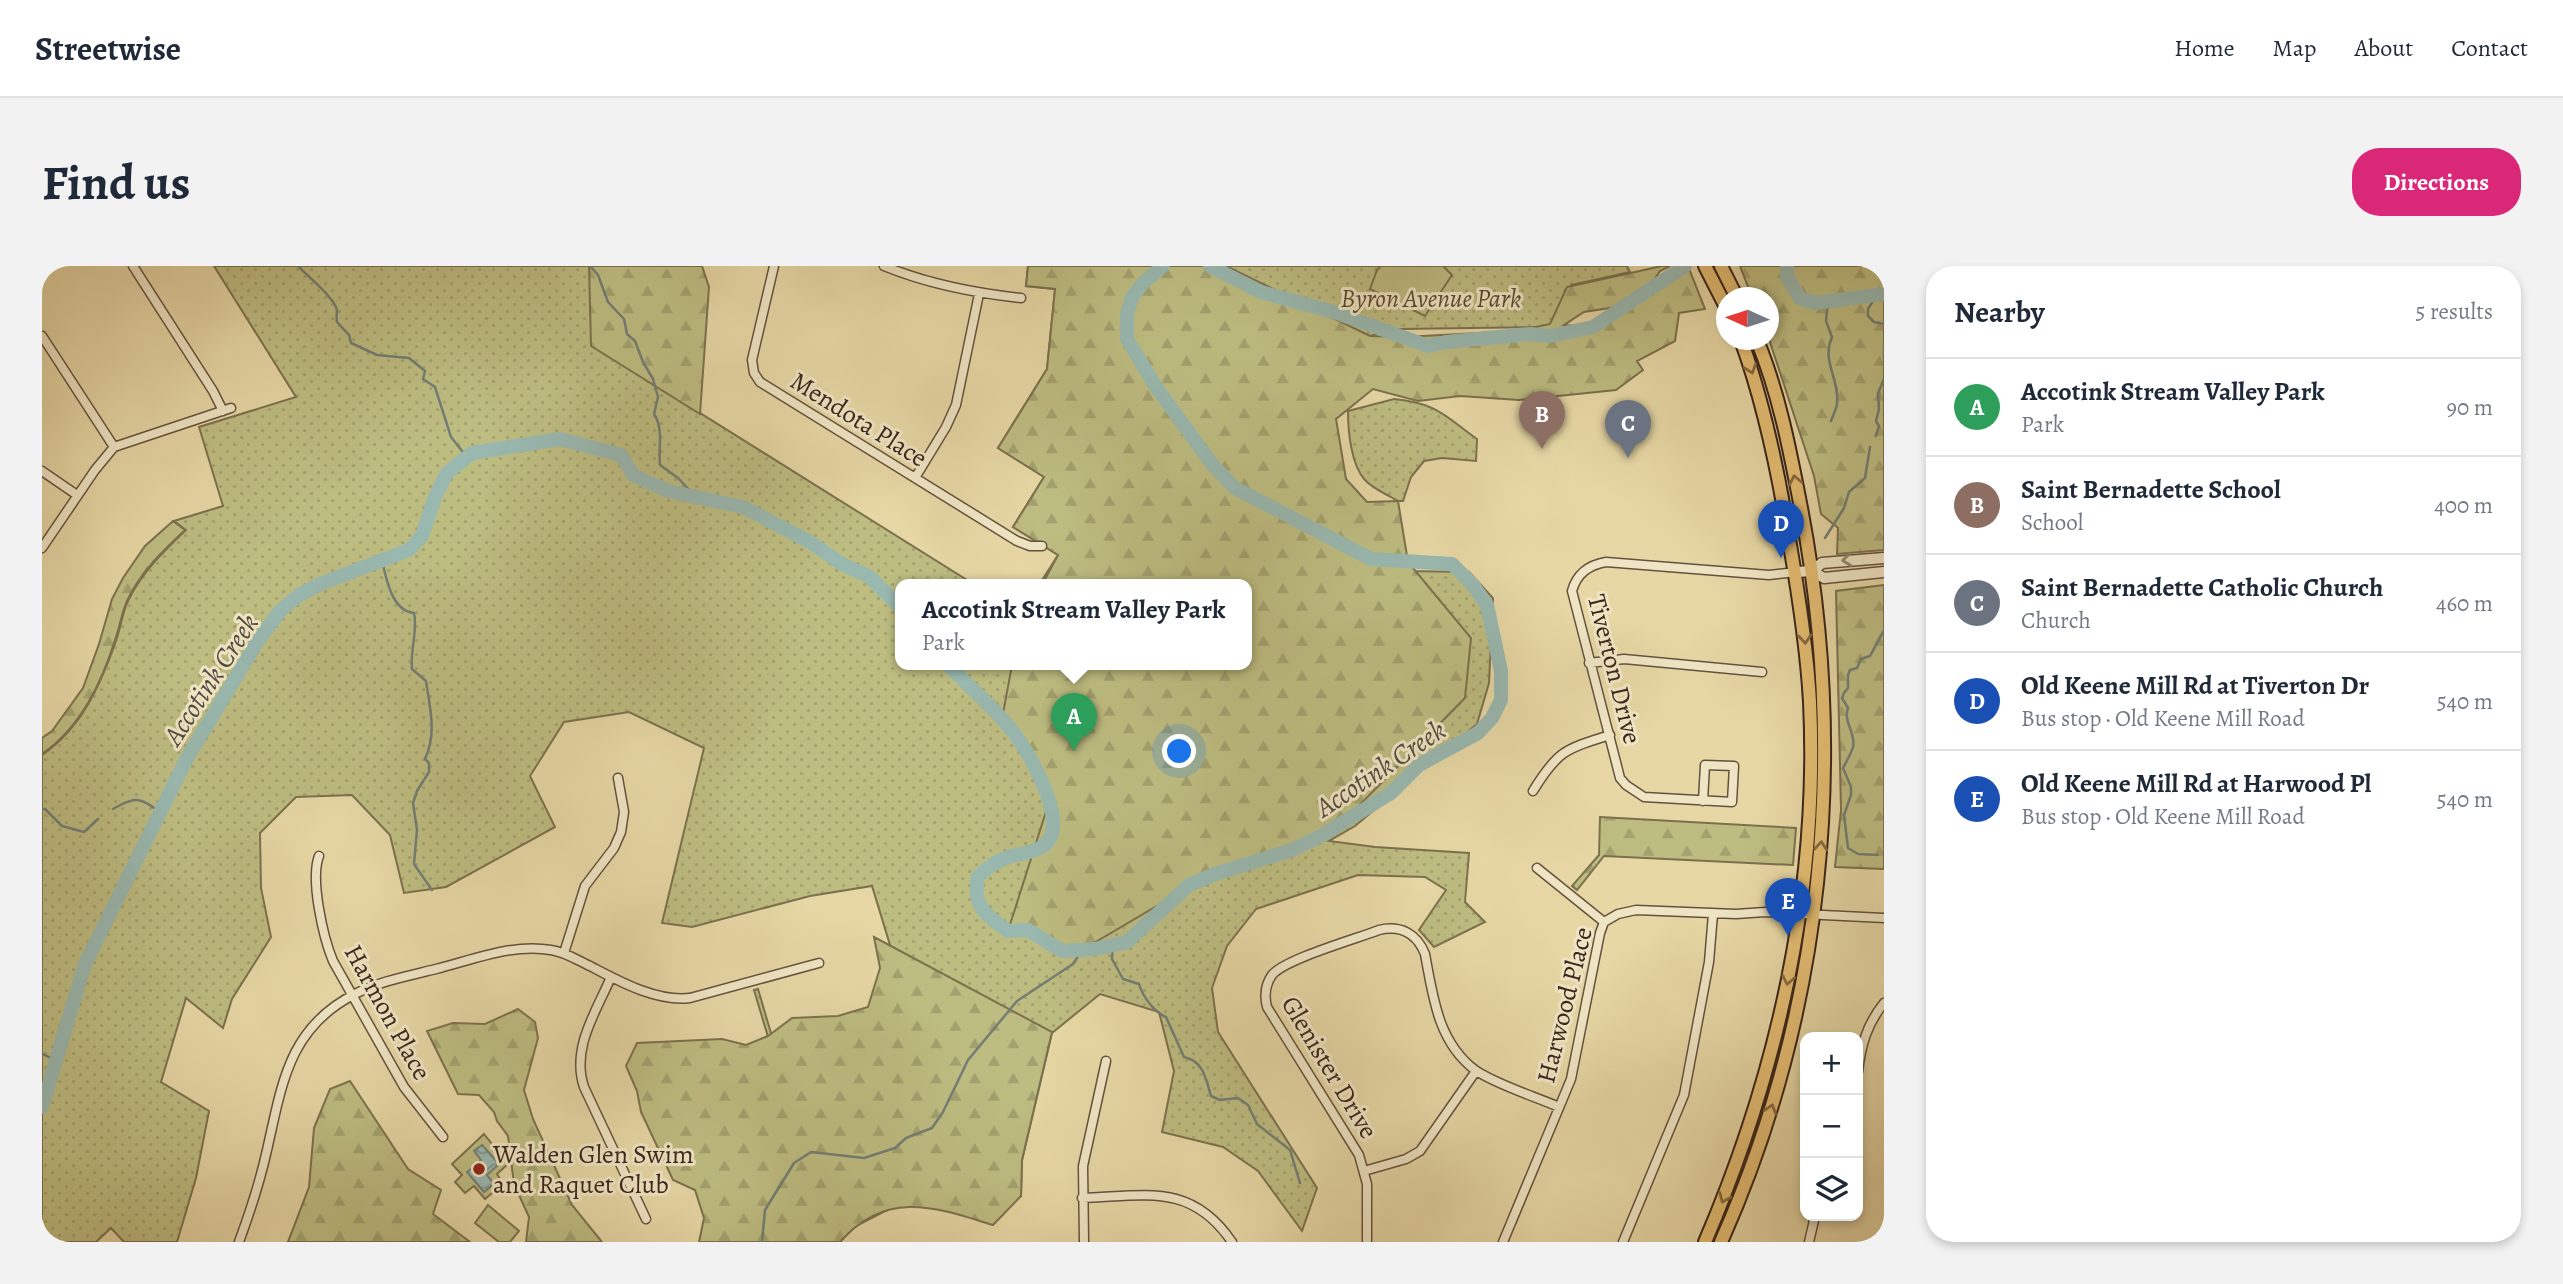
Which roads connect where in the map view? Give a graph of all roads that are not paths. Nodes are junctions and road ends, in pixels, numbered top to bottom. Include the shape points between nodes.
1 (133, 266) edge
2 (775, 266) edge
3 (884, 266) edge
4 (913, 266) edge
5 (1724, 271) edge
6 (1708, 272) edge
7 (911, 277) junction
8 (1732, 287) edge
9 (1716, 288) edge
10 (979, 294) junction
11 (1021, 298) dead end
12 (42, 336) edge
13 (1744, 350) edge
14 (1761, 350) edge
15 (114, 447) junction
16 (42, 471) edge
17 (915, 478) junction
18 (77, 495) junction
19 (1042, 546) dead end
20 (42, 548) edge
21 (1884, 558) edge
22 (1812, 571) junction
23 (1796, 572) junction
24 (1884, 572) edge
25 (1589, 663) junction
26 (1762, 672) dead end
27 (1610, 735) junction
28 (618, 778) dead end
29 (1533, 790) dead end
30 (1703, 801) junction
31 (320, 856) dead end
32 (1537, 868) dead end
33 (1800, 913) junction
34 (1713, 914) junction
35 (1815, 914) junction
36 (1884, 918) edge
37 (1604, 922) junction
38 (564, 953) junction
39 (819, 963) dead end
40 (611, 977) junction
41 (353, 995) junction
42 (1884, 1003) edge
43 (1863, 1040) edge
44 (1106, 1061) dead end
45 (1476, 1071) junction
46 (1559, 1107) junction
47 (443, 1137) dead end
48 (1364, 1171) junction
49 (1082, 1198) junction
50 (646, 1219) dead end
51 (1814, 1221) edge
52 (239, 1242) edge
53 (1083, 1242) edge
54 (1232, 1242) edge
55 (1367, 1242) edge
56 (1503, 1242) edge
57 (1623, 1242) edge
58 (1705, 1242) edge
59 (1721, 1242) edge
60 (1809, 1242) edge

1 - 15 street via 227,409
2 - 17 street, Mendota Place via 752,360 756,377
3 - 7 street
4 - 7 street
5 - 8 main road
6 - 9 main road
7 - 10 street
10 - 11 street
10 - 17 street via 956,405
12 - 15 street
13 -> 23 main road via 1763,408
22 -> 14 main road via 1791,457
15 - 18 street
16 - 18 street
17 - 19 street, Mendota Place via 1017,541
18 - 20 street
21 -> 22 street via 1822,563
22 - 23 street
22 - 24 street via 1824,579
35 -> 22 main road via 1825,732
23 - 25 street, Tiverton Drive via 1769,575 1606,562 1589,567 1574,582 1572,591
23 -> 33 main road via 1810,702 1811,782
25 - 26 street via 1624,659
25 - 27 street, Tiverton Drive
27 - 29 street via 1559,754
27 - 30 street, Tiverton Drive via 1620,778 1634,792 1644,797
28 - 38 street via 624,812 621,832 585,886
30 - 30 street, Tiverton Drive via 1732,802 1734,766 1705,765
31 - 41 street, Harmon Place via 315,881 328,946
32 - 37 street
33 - 34 street, Harwood Place
33 - 35 street, Harwood Place
33 -> 58 main road via 1761,1090
34 - 37 street, Harwood Place via 1627,911
34 - 57 street via 1710,962 1684,1094
35 - 36 street, Harwood Place
59 -> 35 main road via 1774,1097
37 - 46 street, Harwood Place via 1571,1079
38 - 40 street
38 - 41 street via 539,948 513,950 393,979
39 - 40 street via 683,999 657,995
40 - 50 street via 583,1044 579,1067
41 - 47 street, Harmon Place via 404,1087
41 - 52 street via 315,1025 287,1067
42 - 43 street
44 - 49 street via 1084,1156
45 - 46 street, Glenister Drive
45 - 48 street via 1420,1151 1406,1160
45 - 48 street, Glenister Drive via 1441,1026 1425,954 1403,930 1379,930 1274,974 1265,998 1271,1018 1350,1138
46 - 56 street, Harwood Place
48 - 55 street, Glenister Drive
49 - 53 street
49 - 54 street via 1181,1199 1211,1216
51 - 60 street

